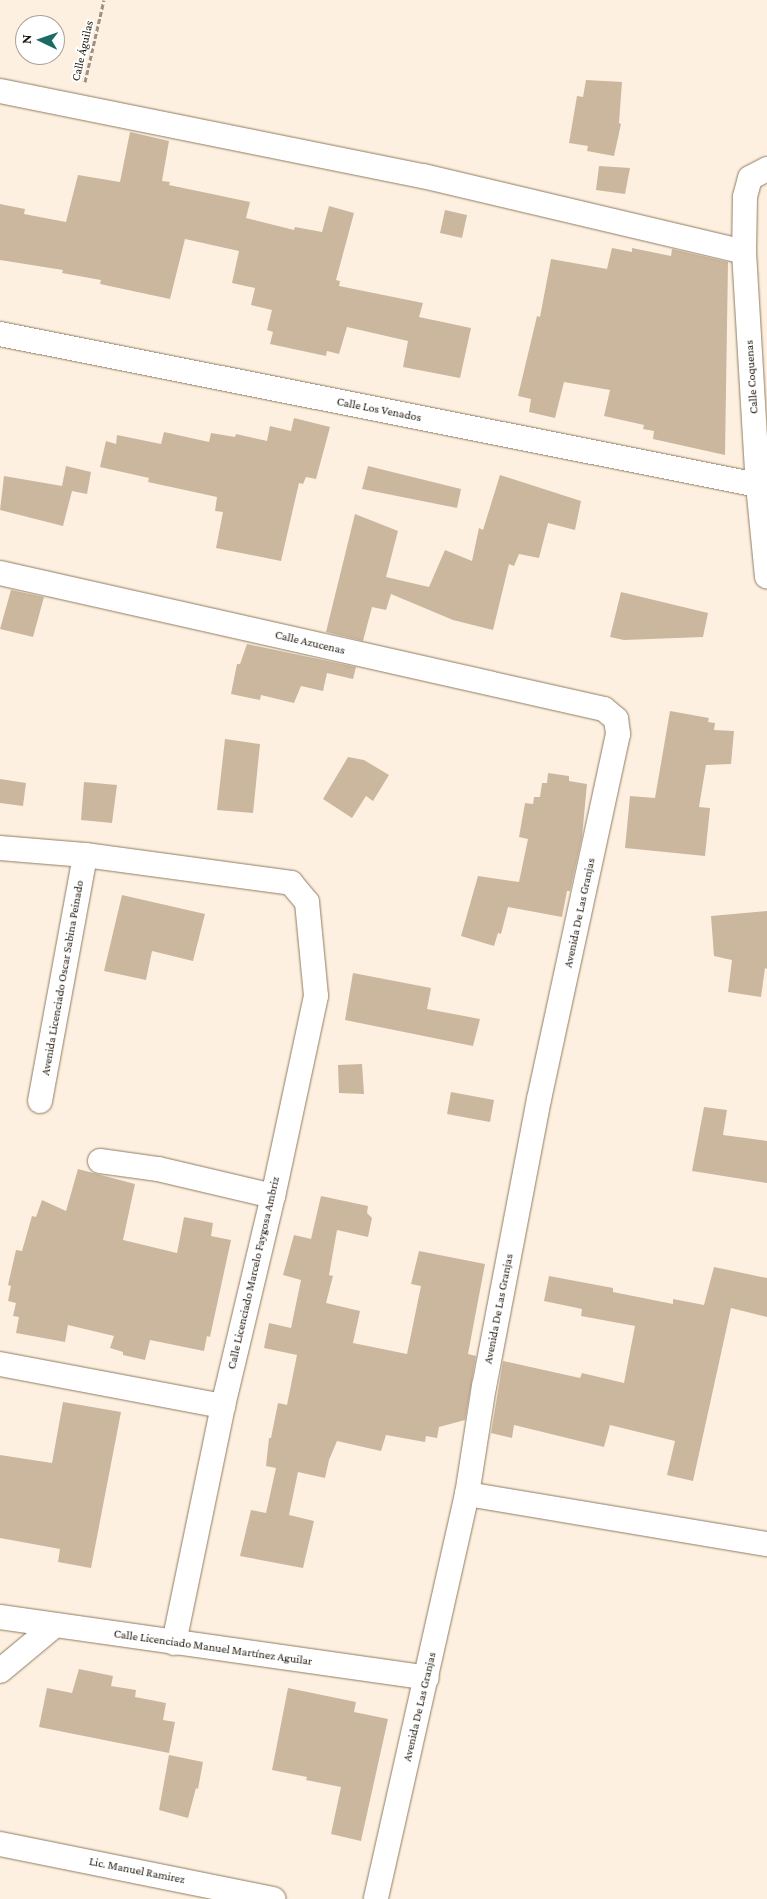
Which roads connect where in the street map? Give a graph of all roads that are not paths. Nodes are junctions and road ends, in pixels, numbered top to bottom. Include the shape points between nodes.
1 (0, 91) edge
2 (758, 173) edge
3 (744, 252) junction
4 (0, 334) edge
5 (758, 485) junction
6 (0, 573) edge
7 (767, 577) edge
8 (616, 719) joint
9 (0, 848) edge
10 (85, 855) junction
11 (40, 1101) dead end
12 (100, 1161) dead end
13 (273, 1196) junction
14 (0, 1364) edge
15 (222, 1406) junction
16 (467, 1494) junction
17 (767, 1544) edge
18 (0, 1617) edge
19 (54, 1626) junction
20 (174, 1643) junction
21 (0, 1670) edge
22 (427, 1678) junction
23 (0, 1844) edge
24 (274, 1899) edge
25 (376, 1899) edge

1 - 3 street via 423,176
2 - 3 street, Calle Coquenas via 745,197
3 - 5 street, Calle Coquenas
4 - 5 street, Calle Los Venados
5 - 7 street, Calle Coquenas
6 - 8 street, Calle Azucenas via 604,709
8 - 16 street, Avenida De Las Granjas via 618,734 540,1099 484,1386
9 - 10 street
10 - 11 street, Avenida Licenciado Oscar Sabina Peinado
10 - 13 street, Calle Licenciado Marcelo Faygosa Ambriz via 291,883 307,902 316,996
12 - 13 street via 158,1169
13 - 15 street, Calle Licenciado Marcelo Faygosa Ambriz
14 - 15 street
15 - 20 street, Calle Licenciado Marcelo Faygosa Ambriz
16 - 17 street
16 - 22 street, Avenida De Las Granjas
18 - 19 street, Calle Licenciado Manuel Martínez Aguilar
19 - 20 street, Calle Licenciado Manuel Martínez Aguilar
19 - 21 street
20 - 22 street, Calle Licenciado Manuel Martínez Aguilar
22 - 25 street, Avenida De Las Granjas
23 - 24 street, Lic. Manuel Ramirez

